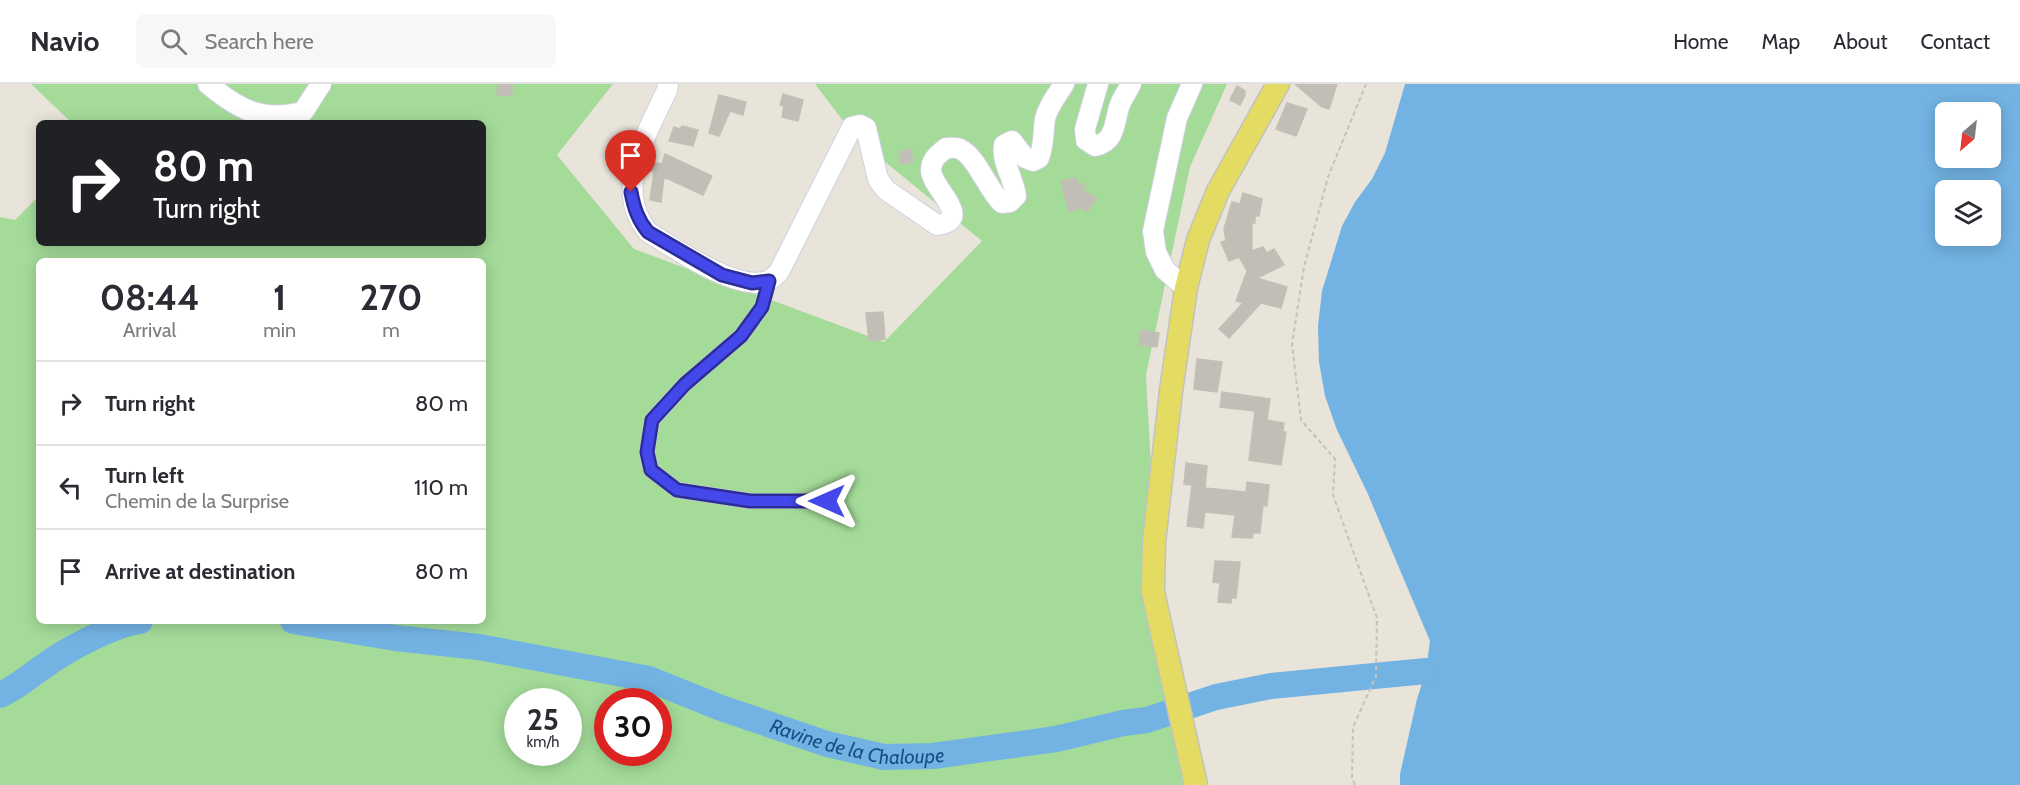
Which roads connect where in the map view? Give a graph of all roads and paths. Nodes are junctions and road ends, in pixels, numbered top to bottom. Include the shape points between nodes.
1 (208, 84) edge
2 (321, 84) edge
3 (668, 84) edge
4 (1064, 84) edge
5 (1098, 84) edge
6 (1131, 84) edge
7 (1192, 84) edge
8 (1278, 84) edge
9 (1366, 84) edge
10 (769, 281) junction
11 (1186, 288) junction
12 (827, 501) dead end
13 (1196, 785) edge
14 (1355, 785) edge

1 - 2 main road via 228,102 254,113 284,116 303,112
3 - 10 main road via 633,170 631,192 640,222 648,232 722,275 752,283
4 - 10 main road via 1046,116 1039,158 1025,158 1012,141 1004,145 1015,186 1016,196 1010,202 1002,203 994,196 960,148 946,148 934,158 931,171 936,186 953,212 946,224 937,225 886,190 878,178 866,128 852,127 779,272
5 - 6 main road via 1085,129 1086,140 1095,146 1111,137 1121,102
7 - 11 main road via 1177,118 1153,231 1156,252 1165,270
8 - 11 main road via 1218,192 1198,240
9 - 14 path via 1328,177 1304,267 1292,344 1301,420 1335,459 1334,495 1377,618 1376,676 1353,727
10 - 12 street via 762,307 741,336 685,384 652,420 647,452 651,470 677,490 750,501
11 - 13 main road via 1171,392 1153,592

